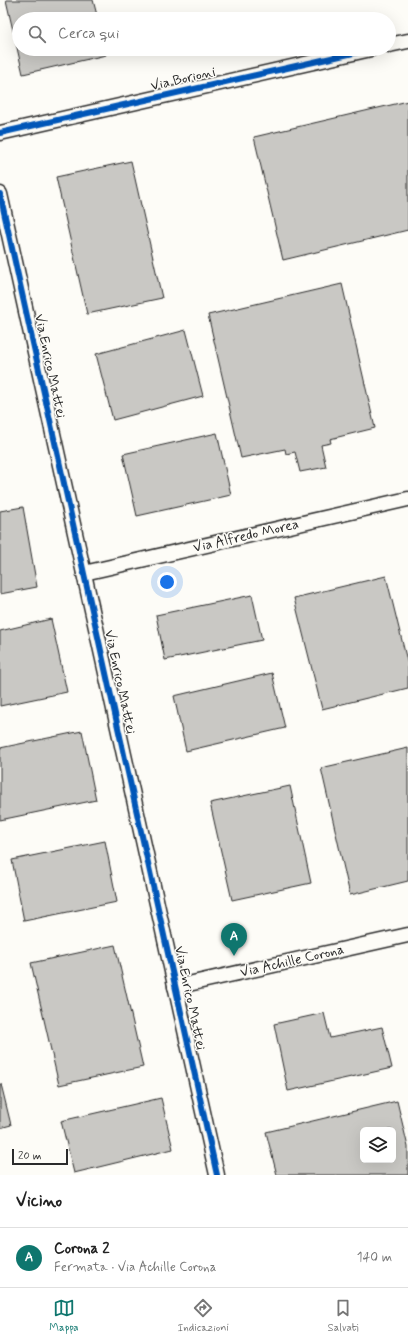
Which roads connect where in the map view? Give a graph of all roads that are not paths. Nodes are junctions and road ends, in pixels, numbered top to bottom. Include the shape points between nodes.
1 (408, 41) edge
2 (396, 44) edge
3 (340, 56) edge
4 (0, 132) edge
5 (0, 194) edge
6 (408, 499) edge
7 (84, 573) junction
8 (408, 935) edge
9 (176, 987) junction
10 (217, 1175) edge

1 - 2 street
3 - 4 street, Via Borioni
5 - 7 street, Via Enrico Mattei
6 - 7 street, Via Alfredo Morea
7 - 9 street, Via Enrico Mattei
8 - 9 street, Via Achille Corona
9 - 10 street, Via Enrico Mattei

